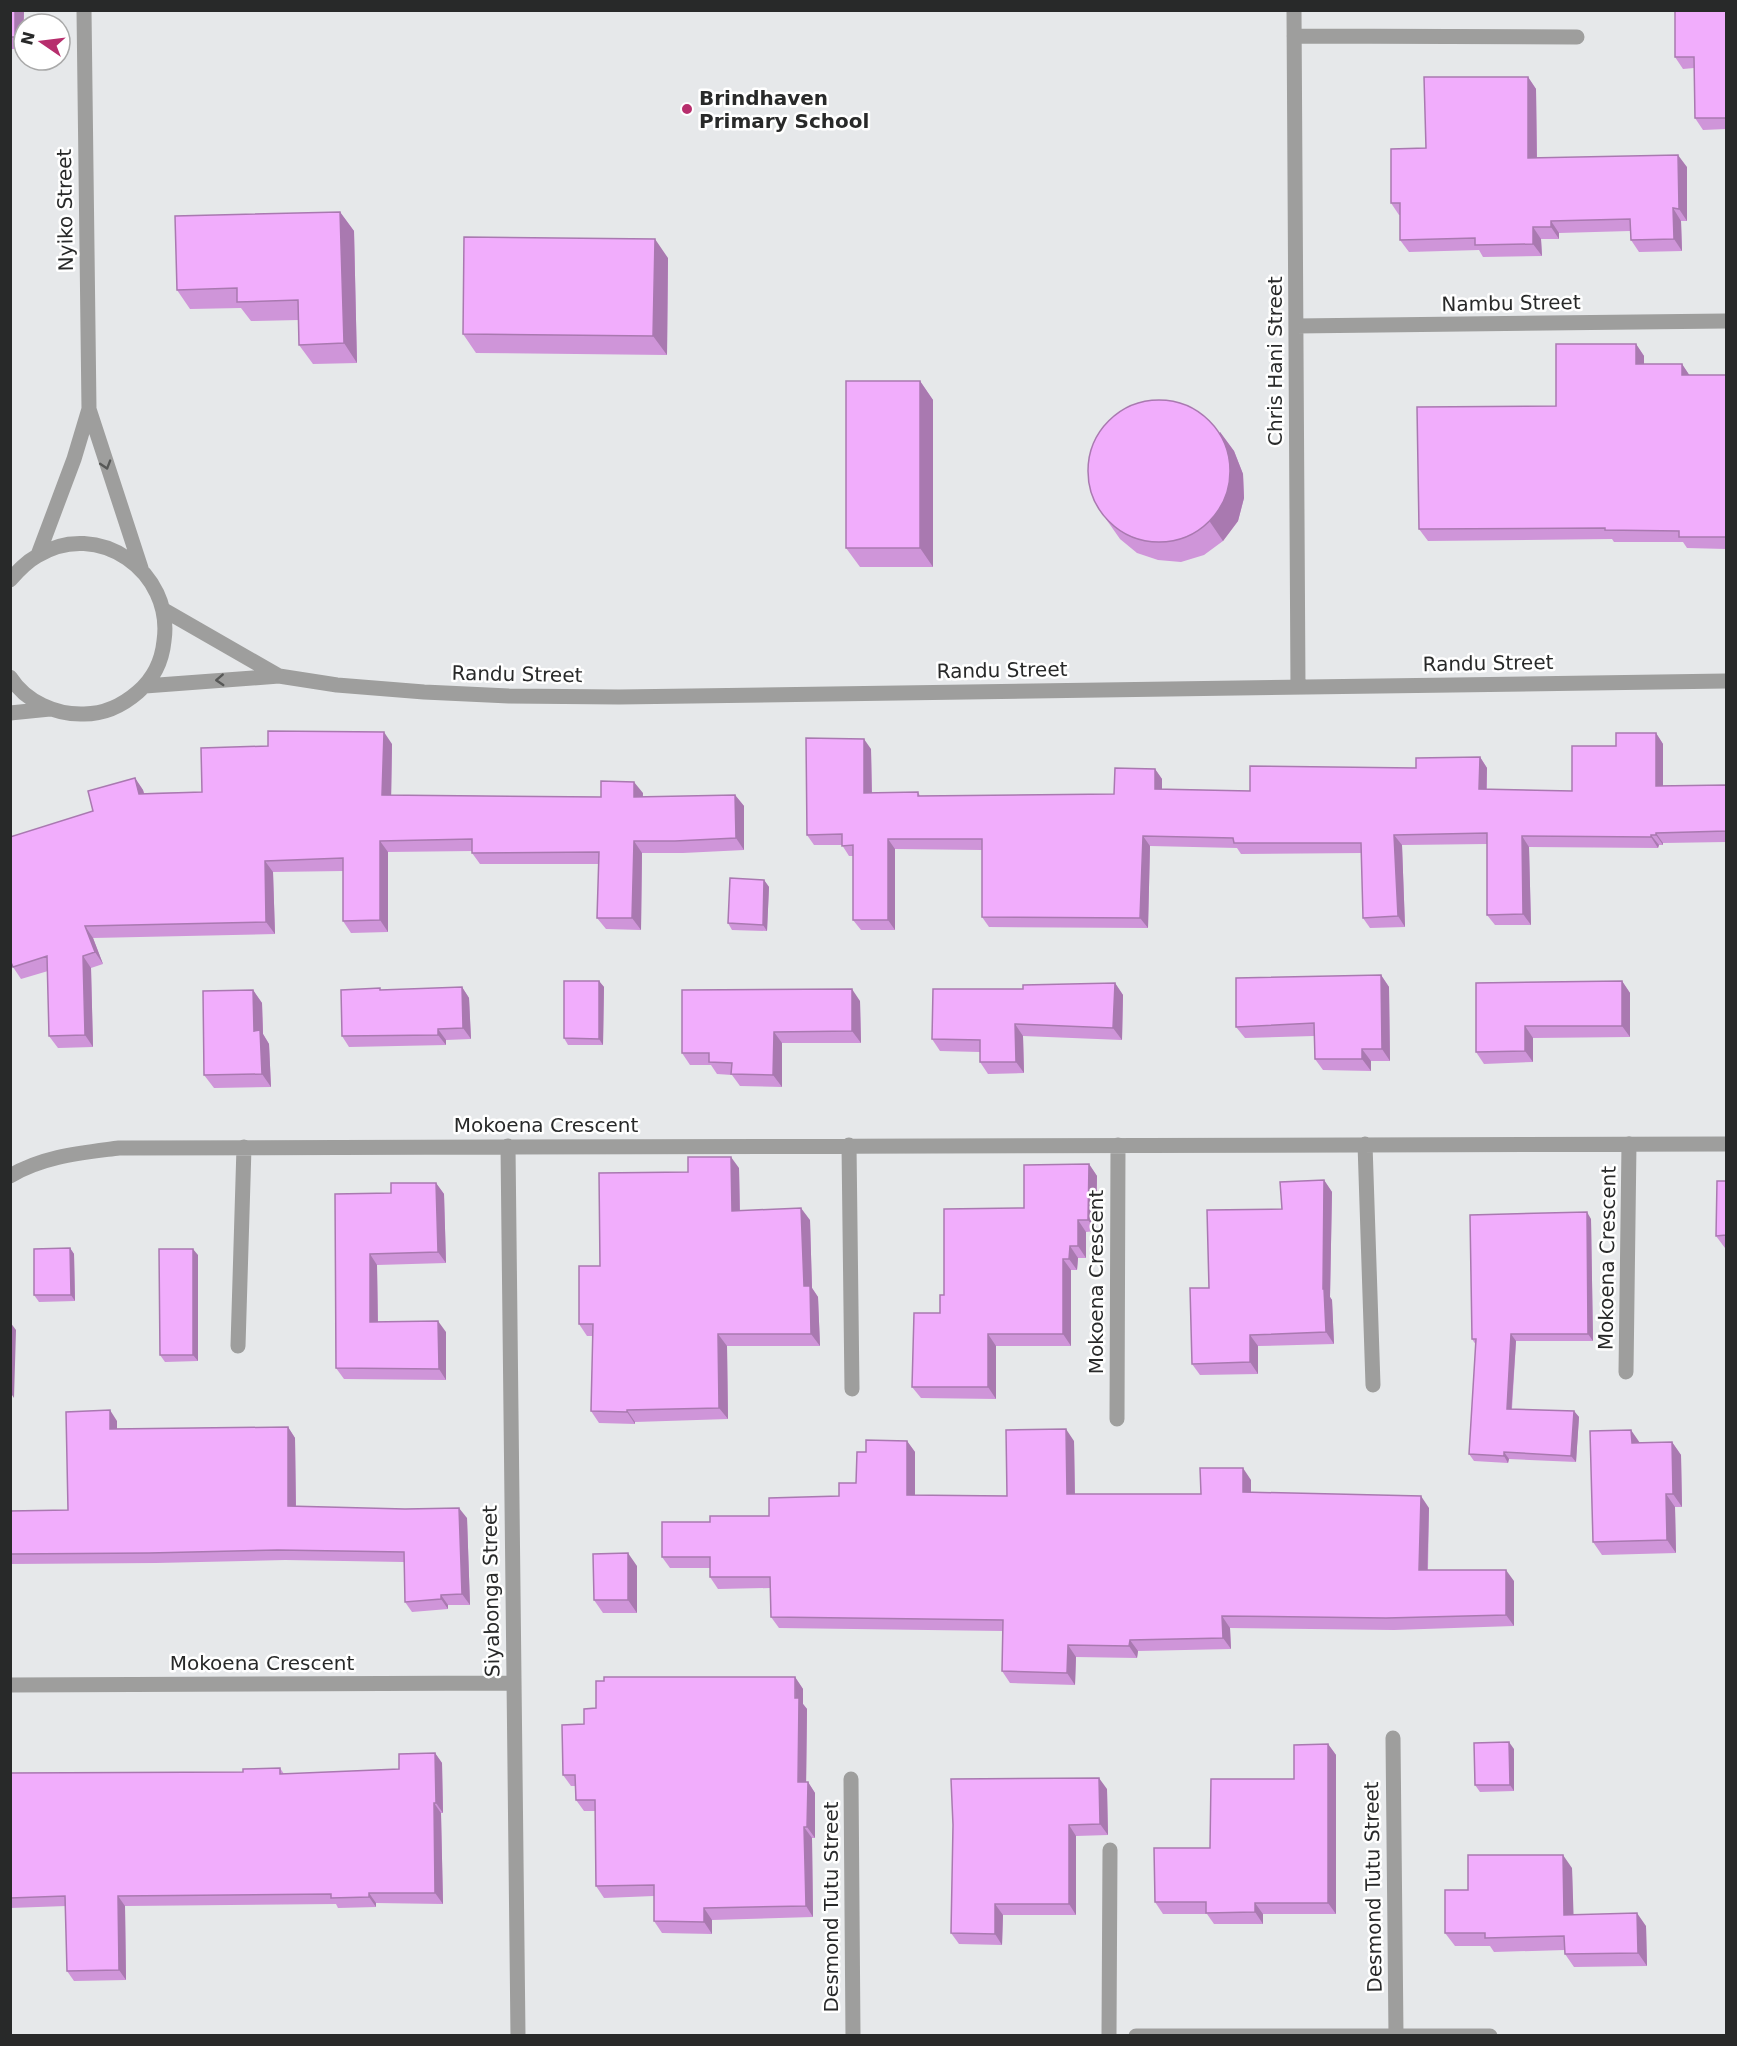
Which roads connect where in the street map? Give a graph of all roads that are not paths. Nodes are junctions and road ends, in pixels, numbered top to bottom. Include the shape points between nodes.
1 (84, 10) edge
2 (1294, 10) edge
3 (1294, 36) junction
4 (1577, 37) dead end
5 (1726, 321) edge
6 (1296, 326) junction
7 (88, 409) junction
8 (38, 555) junction
9 (141, 568) junction
10 (10, 580) edge
11 (164, 610) junction
12 (279, 676) junction
13 (10, 677) edge
14 (1726, 681) edge
15 (145, 686) junction
16 (1298, 687) junction
17 (50, 709) junction
18 (10, 713) edge
19 (1365, 1144) junction
20 (1629, 1144) junction
21 (1726, 1144) edge
22 (849, 1145) junction
23 (1118, 1145) junction
24 (508, 1146) junction
25 (244, 1147) junction
26 (10, 1176) edge
27 (238, 1346) dead end
28 (1626, 1372) dead end
29 (1373, 1385) dead end
30 (852, 1389) dead end
31 (1117, 1419) dead end
32 (513, 1683) junction
33 (10, 1685) edge
34 (1393, 1738) dead end
35 (851, 1779) dead end
36 (1110, 1850) dead end
37 (1345, 2035) edge
38 (1396, 2035) edge
39 (518, 2036) edge
40 (853, 2036) edge
41 (1109, 2036) edge
42 (1136, 2036) edge
43 (1490, 2036) edge

1 - 7 street, Nyiko Street
2 - 3 street, Chris Hani Street
3 - 4 street
3 - 6 street, Chris Hani Street
5 - 6 street, Nambu Street
6 - 16 street, Chris Hani Street
7 - 8 street, Nyiko Street
7 -> 9 street, Nyiko Street
8 - 9 street via 59,546 81,543 103,546
8 - 10 street
9 - 11 street via 155,587
11 - 12 street, Randu Street
11 - 15 street via 163,650
12 -> 15 street, Randu Street
12 - 16 street, Randu Street via 337,685 509,696
13 - 17 street via 31,698
14 - 16 street, Randu Street
15 - 17 street via 111,709 91,714
17 - 18 street
19 - 20 street, Mokoena Crescent
19 - 23 street, Mokoena Crescent
19 - 29 street
20 - 21 street, Mokoena Crescent
20 - 28 street, Mokoena Crescent
22 - 23 street, Mokoena Crescent
22 - 24 street, Mokoena Crescent
22 - 30 street
23 - 31 street, Mokoena Crescent
24 - 25 street, Mokoena Crescent
24 - 32 street, Siyabonga Street
25 - 26 street, Mokoena Crescent via 69,1154 28,1166
25 - 27 street
32 - 33 street, Mokoena Crescent
32 - 39 street, Siyabonga Street
34 - 38 street, Desmond Tutu Street
35 - 40 street, Desmond Tutu Street
36 - 41 street
37 - 38 street
37 - 42 street
38 - 43 street

